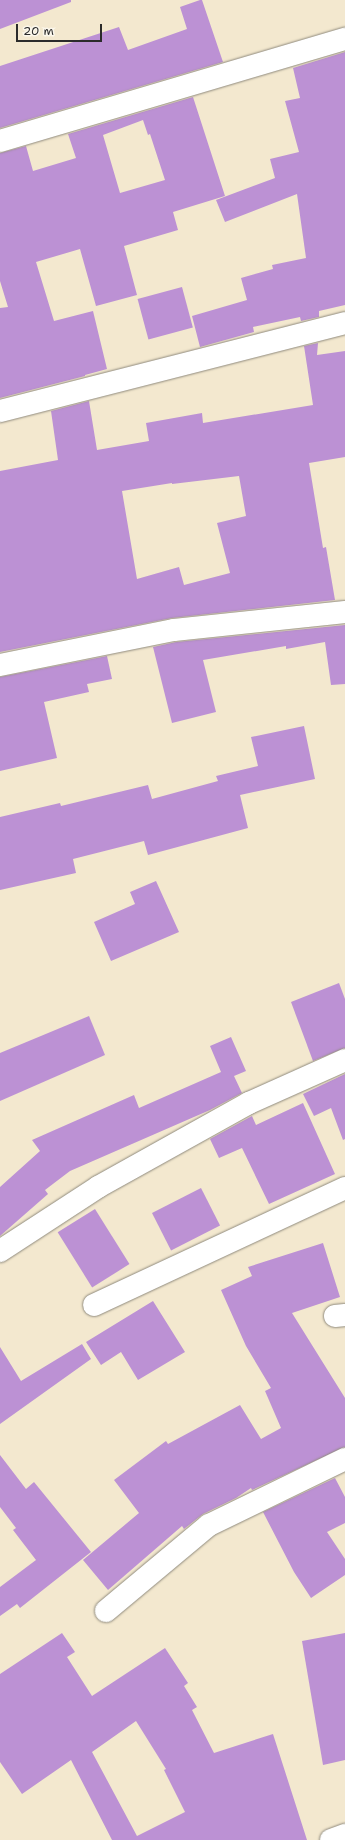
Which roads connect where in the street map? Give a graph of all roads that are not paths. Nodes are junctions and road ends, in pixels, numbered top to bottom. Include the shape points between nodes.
1 (345, 39) edge
2 (0, 141) edge
3 (345, 323) edge
4 (0, 411) edge
5 (345, 612) edge
6 (0, 665) edge
7 (345, 1060) edge
8 (345, 1188) edge
9 (3, 1245) edge
10 (94, 1305) dead end
11 (345, 1459) edge
12 (106, 1611) dead end
13 (345, 1835) edge
14 (331, 1840) edge

1 - 2 street
3 - 4 street
5 - 6 street via 174,630
7 - 9 street via 249,1103 98,1187
8 - 10 street
11 - 12 street via 208,1525
13 - 14 street

